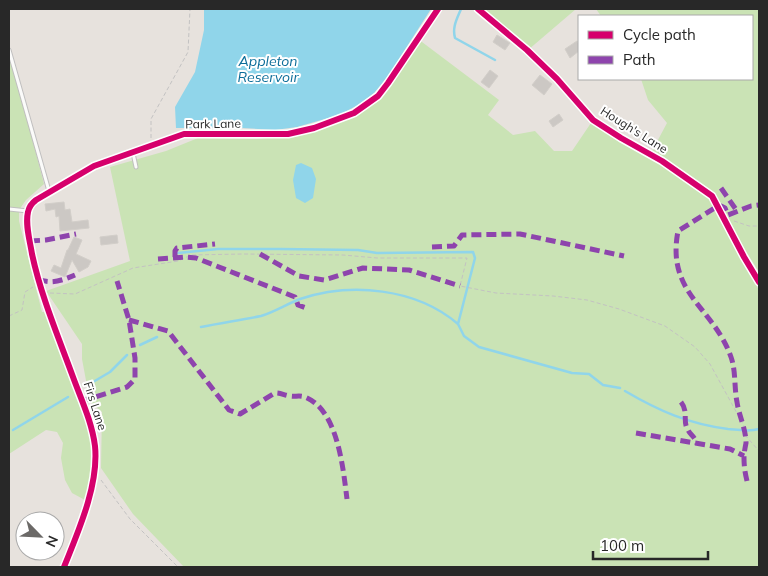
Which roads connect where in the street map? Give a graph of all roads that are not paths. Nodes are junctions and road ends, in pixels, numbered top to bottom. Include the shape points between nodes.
1 (438, 9) edge
2 (478, 9) edge
3 (9, 50) edge
4 (133, 153) junction
5 (136, 167) dead end
6 (49, 192) junction
7 (9, 209) edge
8 (28, 212) junction
9 (759, 282) edge
10 (64, 567) edge

1 - 4 street, Park Lane via 378,96 354,113 288,134 184,134
2 - 9 street, Hough's Lane via 533,56 594,120 712,196
3 - 6 lane
4 - 5 lane
4 - 6 street, Park Lane via 94,166
6 - 8 street, Park Lane via 36,200
7 - 8 lane
8 - 10 street, Firs Lane via 39,284 95,446 94,472 83,518

